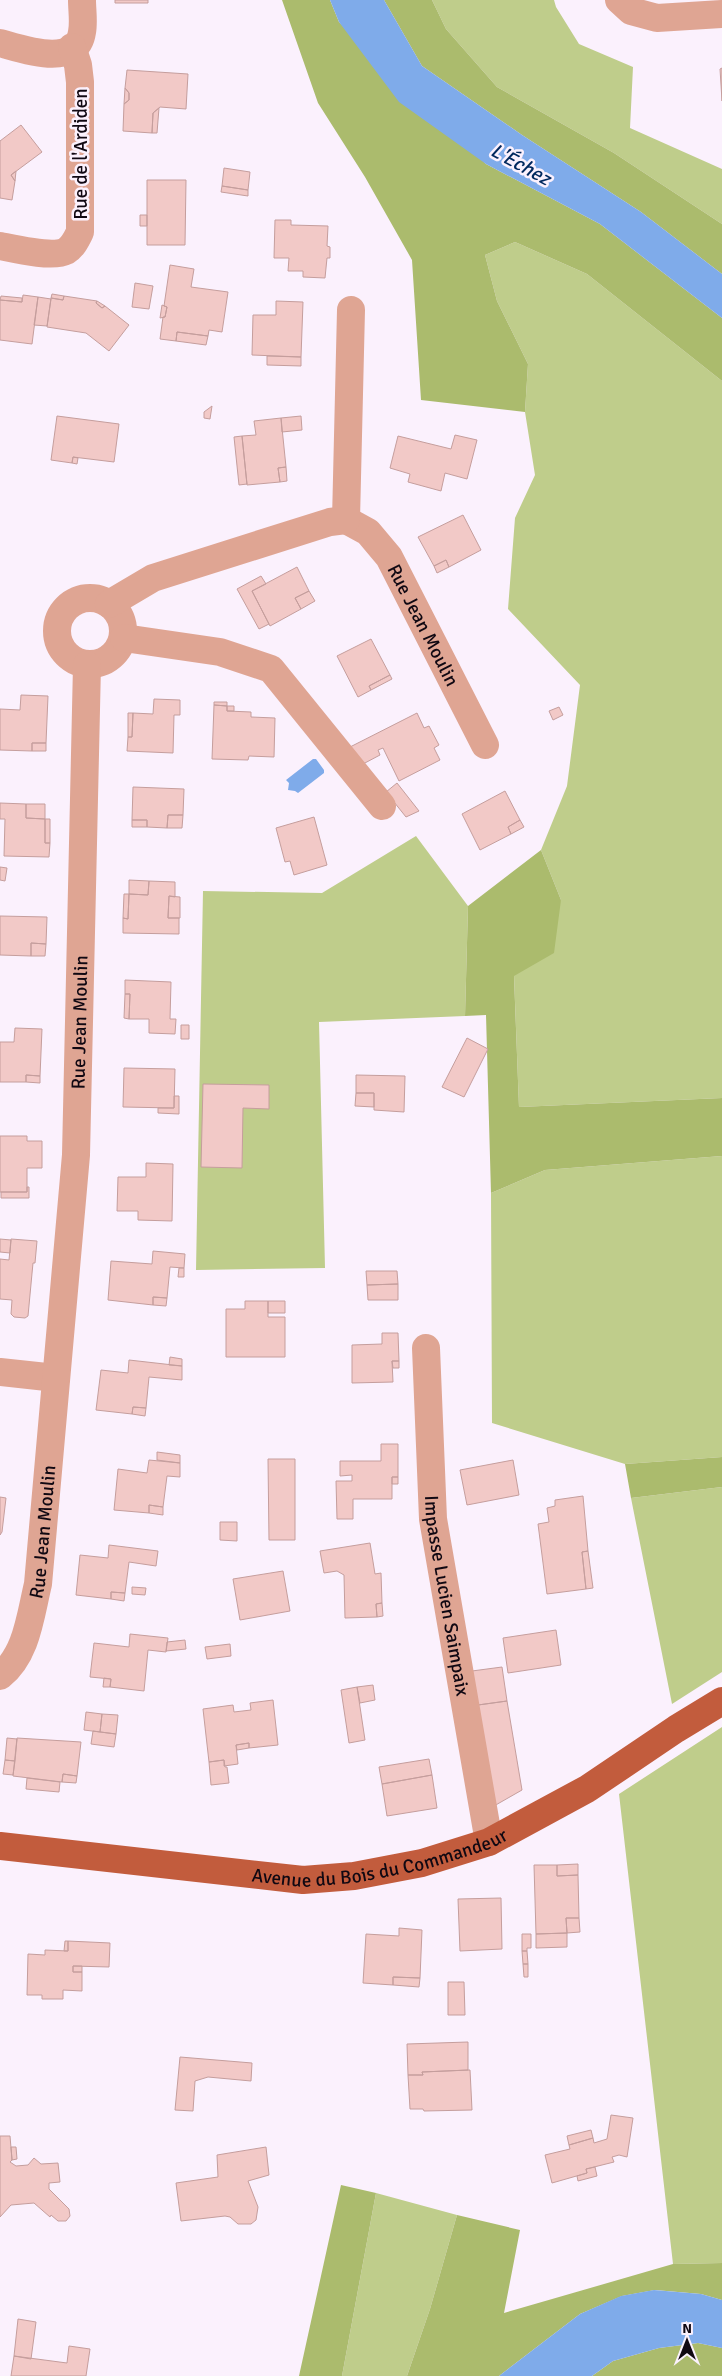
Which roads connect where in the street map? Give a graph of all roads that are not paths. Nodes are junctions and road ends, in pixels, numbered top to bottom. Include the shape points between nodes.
1 (82, 0) edge
2 (619, 0) edge
3 (722, 14) edge
4 (0, 43) edge
5 (72, 47) junction
6 (0, 246) edge
7 (351, 310) dead end
8 (346, 520) junction
9 (109, 604) junction
10 (124, 638) junction
11 (87, 665) junction
12 (485, 745) dead end
13 (382, 806) dead end
14 (426, 1348) dead end
15 (0, 1372) edge
16 (56, 1378) junction
17 (0, 1676) edge
18 (722, 1701) edge
19 (489, 1842) junction
20 (0, 1846) edge

1 - 5 street via 82,33
2 - 3 street via 631,11 657,18
4 - 5 street via 40,54 61,54
5 - 6 street, Rue de l'Ardiden via 80,82 80,232 66,251 53,254
7 - 8 street
8 - 9 street via 330,522 153,578
8 - 12 street, Rue Jean Moulin via 368,532 389,557
9 - 10 street via 123,622
9 - 11 street via 101,599 85,598 70,604 60,617 56,632 61,648 72,660
10 - 11 street via 116,652 104,662
10 - 13 street via 220,652 271,669
11 - 16 street, Rue Jean Moulin via 76,1155
14 - 19 street, Impasse Lucien Saimpaix via 433,1519
15 - 16 street
16 - 17 street, Rue Jean Moulin via 38,1584 22,1650
18 - 19 main road, Avenue du Bois du Commandeur via 587,1789
19 - 20 main road, Avenue du Bois du Commandeur via 422,1863 354,1876 303,1880

